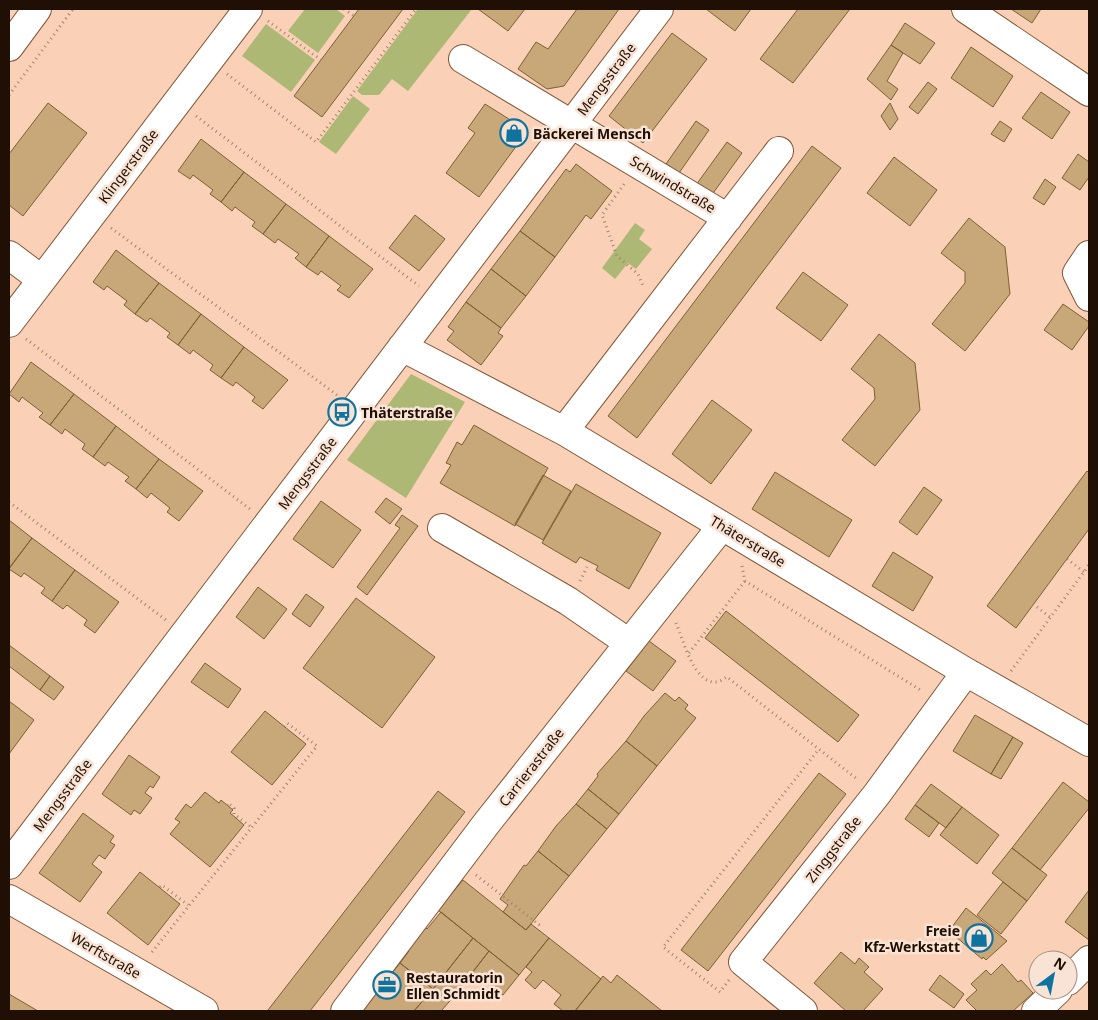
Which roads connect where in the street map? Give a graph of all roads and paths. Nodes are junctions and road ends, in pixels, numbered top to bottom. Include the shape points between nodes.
1 (38, 9) edge
2 (73, 9) edge
3 (344, 9) edge
4 (416, 9) edge
5 (659, 9) edge
6 (966, 9) edge
7 (258, 14) edge
8 (354, 16) dead end
9 (9, 47) edge
10 (463, 58) dead end
11 (209, 60) junction
12 (321, 60) dead end
13 (1089, 92) edge
14 (9, 95) edge
15 (177, 102) junction
16 (572, 123) junction
17 (779, 151) dead end
18 (639, 164) junction
19 (92, 214) junction
20 (728, 218) junction
21 (1089, 255) edge
22 (9, 256) edge
23 (41, 279) junction
24 (1089, 297) edge
25 (438, 300) junction
26 (661, 305) junction
27 (17, 331) edge
28 (402, 347) junction
29 (355, 409) junction
30 (564, 431) junction
31 (9, 502) edge
32 (268, 523) junction
33 (442, 528) dead end
34 (729, 530) junction
35 (1067, 559) dead end
36 (1089, 565) edge
37 (1084, 572) junction
38 (745, 581) junction
39 (666, 597) junction
40 (1033, 604) dead end
41 (1050, 617) junction
42 (185, 634) junction
43 (629, 644) junction
44 (688, 653) junction
45 (966, 672) junction
46 (997, 690) junction
47 (923, 692) dead end
48 (284, 726) dead end
49 (1089, 742) edge
50 (819, 748) junction
51 (877, 794) junction
52 (227, 805) dead end
53 (251, 827) junction
54 (458, 861) junction
55 (9, 865) edge
56 (160, 888) dead end
57 (9, 899) edge
58 (188, 906) junction
59 (542, 928) dead end
60 (1089, 960) edge
61 (744, 962) junction
62 (1078, 971) edge
63 (136, 972) junction
64 (1048, 1000) edge
65 (204, 1011) edge
66 (345, 1011) edge
67 (803, 1011) edge
68 (1036, 1011) edge

1 - 9 street
2 - 14 path
3 - 8 path
4 - 11 path via 316,142
5 - 16 street, Mengsstraße
6 - 13 street
7 - 11 street, Klingerstraße
7 - 12 path
10 - 16 street, Schwindstraße
11 - 15 street, Klingerstraße
15 - 19 street, Klingerstraße
15 - 25 path
16 - 18 street, Schwindstraße
16 - 25 street, Mengsstraße
17 - 20 street, Schwindstraße
18 - 20 street, Schwindstraße
18 - 26 path via 602,215 617,256 638,274 644,289
19 - 23 street, Klingerstraße
19 - 29 path
20 - 26 street, Schwindstraße
21 - 24 street via 1077,273
22 - 23 street
23 - 27 street, Klingerstraße
25 - 28 street, Mengsstraße
26 - 30 street, Schwindstraße
27 - 32 path
28 - 29 street, Mengsstraße
28 - 30 street, Thäterstraße
29 - 32 street, Mengsstraße
30 - 34 street, Thäterstraße
31 - 42 path
32 - 42 street, Mengsstraße
33 - 43 street via 568,601
34 - 38 path
34 - 39 street, Carrierastraße
34 - 45 street, Thäterstraße
35 - 37 path
36 - 37 path
37 - 41 path
38 - 44 path
38 - 47 path
39 - 43 street, Carrierastraße
39 - 44 path
40 - 41 path
41 - 46 path
42 - 55 street, Mengsstraße
43 - 54 street, Carrierastraße
44 - 50 path via 695,671 705,680 716,682 727,677
45 - 46 street, Thäterstraße
45 - 51 street, Zinggstraße
46 - 49 street, Thäterstraße
48 - 53 path via 287,723 316,746
50 - 51 path
50 - 61 path via 663,947 720,992
51 - 61 street, Zinggstraße
52 - 53 path via 234,808 234,814
53 - 58 path
54 - 59 path
54 - 66 street, Carrierastraße
56 - 58 path via 162,885
57 - 63 street, Werftstraße
58 - 63 path
60 - 62 street
61 - 67 street
63 - 65 street, Werftstraße
64 - 68 street

